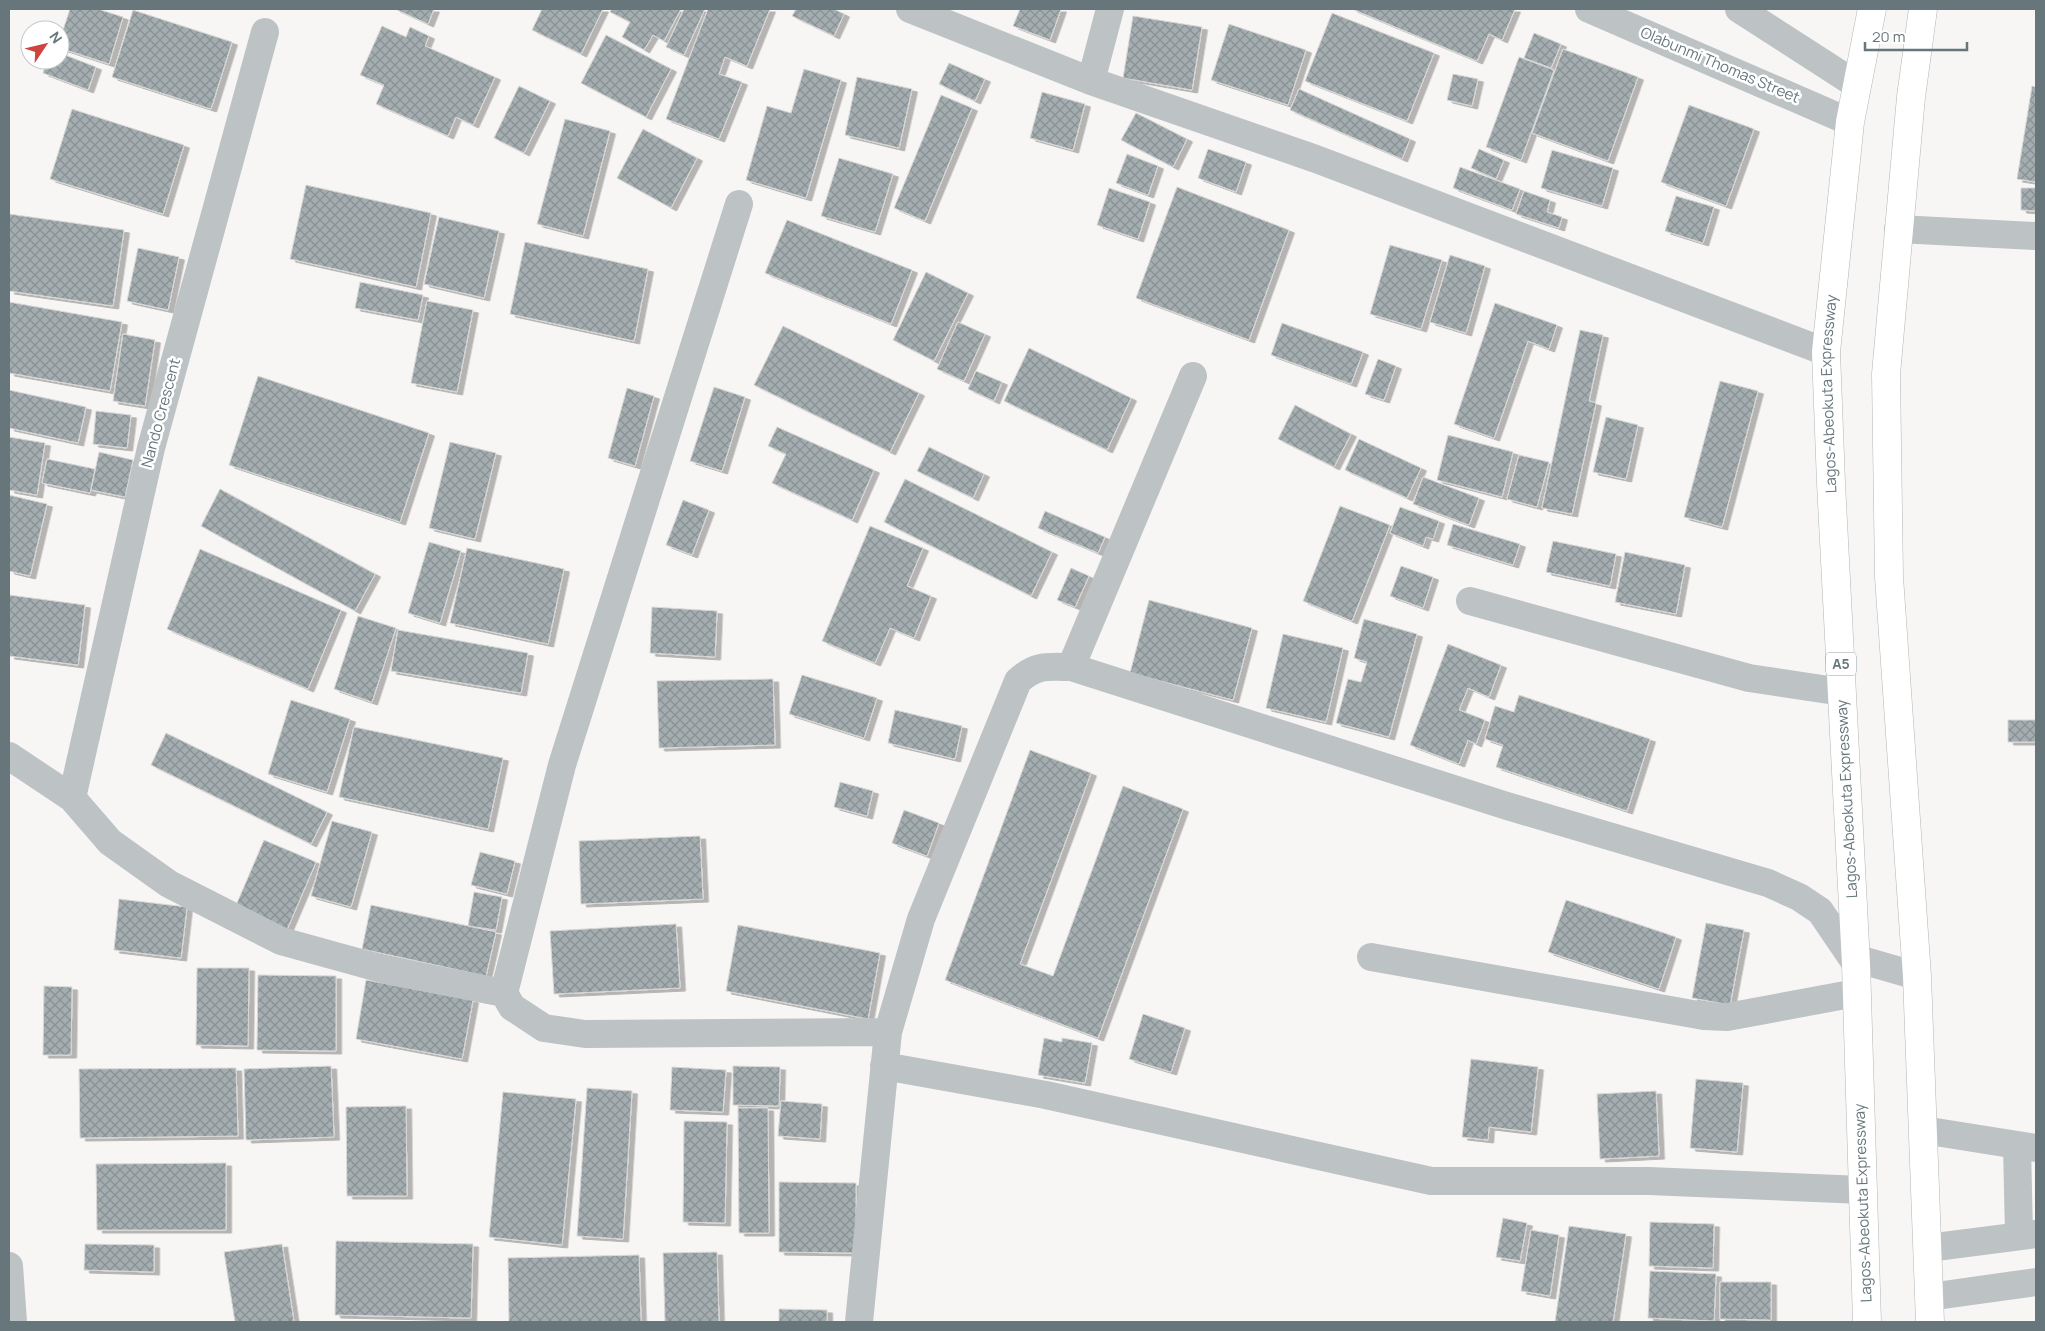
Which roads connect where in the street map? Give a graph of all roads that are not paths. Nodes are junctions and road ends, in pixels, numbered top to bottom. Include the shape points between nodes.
1 (910, 9) edge
2 (1110, 9) edge
3 (1589, 9) edge
4 (1739, 9) edge
5 (1872, 9) edge
6 (1923, 9) edge
7 (265, 32) dead end
8 (1091, 81) junction
9 (1857, 85) junction
10 (1850, 122) junction
11 (740, 204) dead end
12 (1898, 228) junction
13 (2036, 236) edge
14 (1826, 352) junction
15 (1194, 376) dead end
16 (1470, 601) dead end
17 (1071, 667) junction
18 (1842, 692) junction
19 (9, 756) edge
20 (72, 798) junction
21 (1371, 957) dead end
22 (1856, 964) junction
23 (1917, 976) junction
24 (504, 993) junction
25 (1856, 993) junction
26 (888, 1032) junction
27 (884, 1066) junction
28 (1923, 1130) junction
29 (2027, 1146) edge
30 (1863, 1190) junction
31 (2028, 1234) edge
32 (1928, 1248) junction
33 (9, 1266) edge
34 (2036, 1282) edge
35 (1930, 1310) edge
36 (13, 1322) edge
37 (859, 1322) edge
38 (1867, 1322) edge

1 - 8 street
2 - 8 street
3 - 10 street, Olabunmi Thomas Street
4 - 9 street
5 - 9 highway, Lagos-Abeokuta Expressway / A5
6 - 12 highway
7 - 20 street, Nando Crescent via 151,448
8 - 14 street via 1316,159
9 - 10 highway, Lagos-Abeokuta Expressway / A5
10 - 14 highway, Lagos-Abeokuta Expressway / A5
11 - 24 street via 562,765
12 - 13 street
12 - 23 highway via 1886,374 1889,576
14 - 18 highway, Lagos-Abeokuta Expressway / A5
15 - 17 street
16 - 18 street via 1749,678
17 - 22 street via 1507,806 1768,884 1799,897 1820,911
17 - 26 street via 1039,667 1018,681 921,919
18 - 22 highway, Lagos-Abeokuta Expressway / A5
19 - 20 street
20 - 24 street via 110,842 169,884 281,941 386,970
21 - 25 street via 1704,1016 1727,1017
22 - 23 street via 1865,961
22 - 25 highway, Lagos-Abeokuta Expressway / A5
23 - 28 highway
24 - 26 street via 512,1007 544,1028 585,1034
25 - 30 highway, Lagos-Abeokuta Expressway / A5
26 - 27 street
27 - 30 street via 1046,1095 1431,1181 1648,1181
27 - 37 street
28 - 29 street
28 - 32 highway
29 - 31 street
30 - 38 highway, Lagos-Abeokuta Expressway / A5
31 - 32 street
32 - 35 highway
33 - 36 street
34 - 35 street

